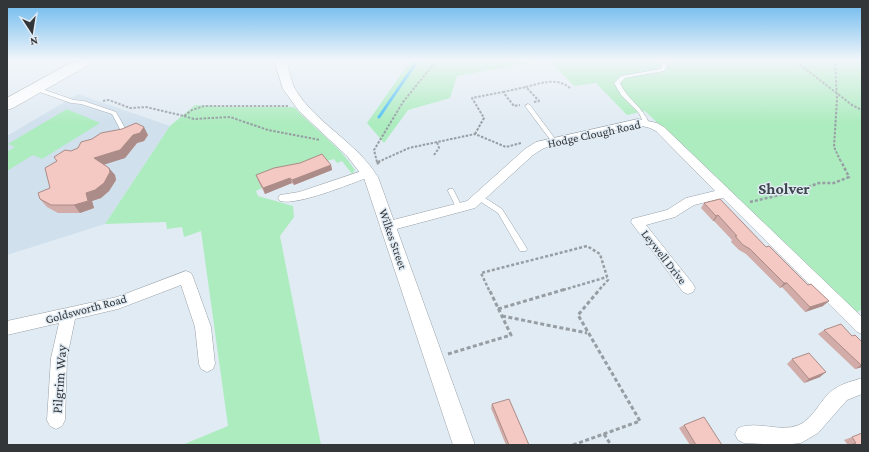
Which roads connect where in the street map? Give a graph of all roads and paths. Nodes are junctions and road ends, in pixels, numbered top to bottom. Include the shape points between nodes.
1 (50, 81) edge
2 (286, 81) edge
3 (419, 81) edge
4 (556, 81) edge
5 (556, 81) edge
6 (619, 81) edge
7 (821, 81) edge
8 (836, 81) edge
9 (526, 87) junction
10 (570, 88) dead end
11 (36, 89) junction
12 (503, 92) junction
13 (837, 93) junction
14 (99, 102) dead end
15 (529, 104) junction
16 (7, 105) edge
17 (301, 105) junction
18 (862, 110) edge
19 (184, 116) junction
20 (646, 123) junction
21 (122, 128) edge
22 (475, 134) junction
23 (337, 138) junction
24 (554, 140) junction
25 (437, 142) junction
26 (542, 145) junction
27 (434, 156) dead end
28 (377, 162) junction
29 (368, 173) junction
30 (451, 191) dead end
31 (724, 193) junction
32 (284, 198) dead end
33 (480, 198) junction
34 (736, 205) junction
35 (460, 209) junction
36 (389, 226) junction
37 (523, 248) dead end
38 (607, 277) junction
39 (688, 288) dead end
40 (498, 309) junction
41 (68, 314) junction
42 (501, 316) junction
43 (862, 327) edge
44 (7, 328) edge
45 (587, 333) junction
46 (434, 358) junction
47 (207, 364) dead end
48 (862, 386) edge
49 (56, 420) dead end
50 (604, 434) junction
51 (744, 434) dead end
52 (464, 445) edge
53 (573, 445) edge
54 (611, 445) edge

1 - 11 main road
2 - 17 street, Wilkes Street via 289,90
3 - 28 path via 403,102 374,150
4 - 10 path
5 - 9 path
6 - 20 lane via 619,89 645,117
7 - 13 path
8 - 13 path
9 - 12 path
9 - 15 path via 539,101
11 - 16 main road
11 - 21 lane via 114,113
12 - 15 path via 514,106
12 - 22 path via 472,98 484,118
13 - 18 path
13 - 34 path via 834,148 849,177 834,183 820,183
14 - 19 path via 109,100 130,108 146,107
15 - 24 lane
17 - 19 path via 204,106
17 - 23 street, Wilkes Street
19 - 23 path via 194,119 230,117 284,134 330,142
20 - 24 street, Hodge Clough Road via 638,122
20 - 31 street, Hodge Clough Road via 660,130
22 - 25 path
22 - 26 path via 506,146 538,139
23 - 29 street, Wilkes Street
24 - 26 street, Hodge Clough Road
25 - 27 path via 440,148
25 - 28 path via 409,148
26 - 33 street, Hodge Clough Road via 529,152
28 - 29 path via 378,171
29 - 32 street via 300,196
29 - 36 street, Wilkes Street
30 - 35 lane
31 - 34 street, Hodge Clough Road
31 - 39 street, Leywell Drive via 690,201 671,214 637,222
33 - 35 street, Hodge Clough Road via 472,205
33 - 37 lane via 500,211
34 - 43 street, Hodge Clough Road
35 - 36 street, Hodge Clough Road
36 - 46 street, Wilkes Street
38 - 40 path
38 - 40 path via 600,254 587,246 481,273
38 - 45 path via 608,280 578,315
40 - 42 path
41 - 44 street, Goldsworth Road
41 - 47 street, Goldsworth Road via 118,302 186,277 201,320
41 - 49 street, Pilgrim Way via 59,358
42 - 45 path
42 - 46 path via 511,336
45 - 50 path via 640,421
46 - 52 street, Wilkes Street
48 - 51 street via 841,394 812,427 801,434
50 - 53 path
50 - 54 path

